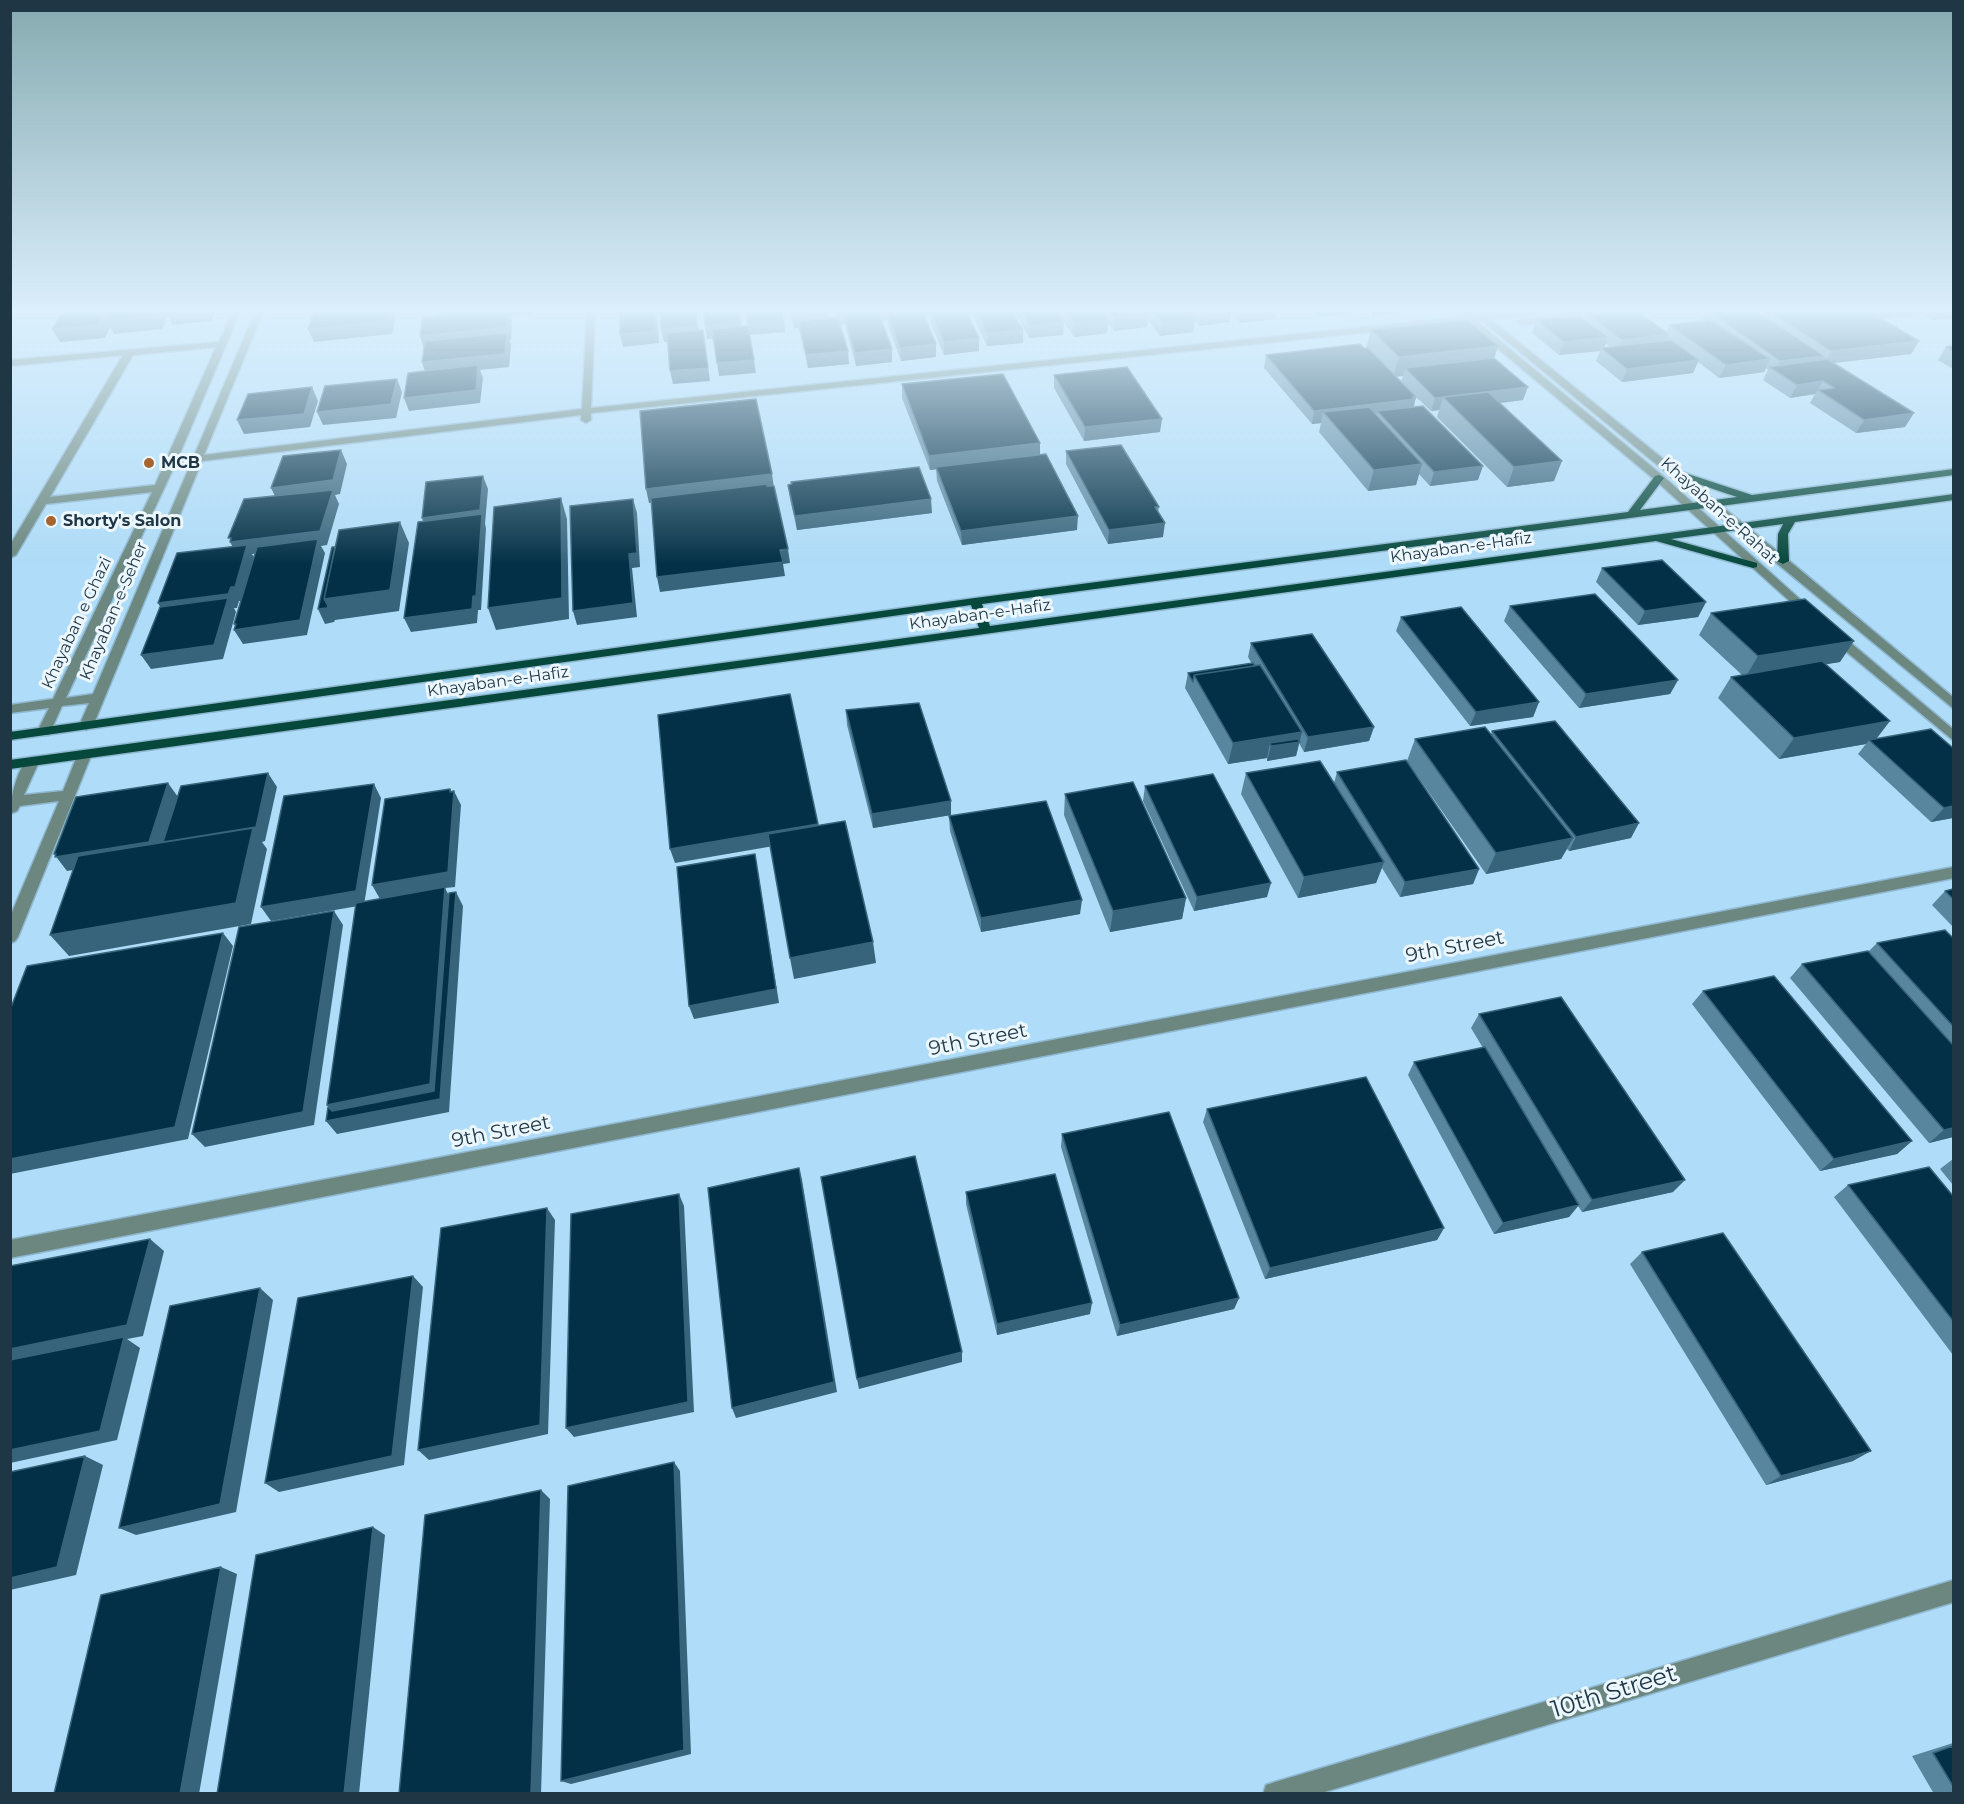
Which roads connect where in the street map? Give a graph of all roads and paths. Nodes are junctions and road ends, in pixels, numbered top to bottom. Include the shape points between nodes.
1 (104, 396) edge
2 (199, 396) edge
3 (225, 396) edge
4 (587, 396) edge
5 (766, 396) edge
6 (785, 396) edge
7 (1561, 396) edge
8 (1580, 396) edge
9 (586, 416) junction
10 (199, 459) junction
11 (171, 462) junction
12 (1673, 472) junction
13 (1953, 472) edge
14 (1659, 478) junction
15 (159, 488) junction
16 (1953, 497) edge
17 (1755, 500) junction
18 (42, 501) junction
19 (1714, 505) junction
20 (1691, 508) junction
21 (1630, 516) junction
22 (1791, 519) junction
23 (1738, 525) junction
24 (1714, 528) junction
25 (1654, 538) junction
26 (10, 555) edge
27 (1783, 561) junction
28 (1753, 565) junction
29 (975, 601) junction
30 (986, 630) junction
31 (97, 698) junction
32 (58, 703) junction
33 (1953, 705) edge
34 (10, 709) edge
35 (86, 726) junction
36 (44, 732) junction
37 (10, 736) edge
38 (1953, 737) edge
39 (84, 756) junction
40 (32, 762) junction
41 (10, 765) edge
42 (69, 795) junction
43 (12, 805) edge
44 (1953, 872) edge
45 (10, 937) edge
46 (10, 1249) edge
47 (1953, 1591) edge
48 (1275, 1794) edge

1 - 18 street
2 - 11 street
3 - 10 street, Khayaban-e-Seher
4 - 9 street
5 - 9 street
6 - 9 street
7 - 14 street, Khayaban-e-Rahat
8 - 12 street, Khayaban-e-Rahat
9 - 10 street
10 - 11 street
10 - 31 street, Khayaban-e-Seher
11 - 15 street, Khayaban e Ghazi
12 - 17 main road
12 - 19 street, Khayaban-e-Rahat
13 - 17 main road, Khayaban-e-Hafiz
14 - 20 street, Khayaban-e-Rahat
14 - 21 main road
15 - 18 street
15 - 32 street, Khayaban e Ghazi
16 - 22 main road, Khayaban-e-Hafiz
17 - 19 main road, Khayaban-e-Hafiz
18 - 26 street
19 - 20 main road, Khayaban-e-Hafiz
19 - 23 street, Khayaban-e-Rahat
20 - 21 main road, Khayaban-e-Hafiz
20 - 24 street, Khayaban-e-Rahat
21 - 29 main road, Khayaban-e-Hafiz
22 - 23 main road, Khayaban-e-Hafiz
22 - 27 main road via 1783,534
23 - 24 main road, Khayaban-e-Hafiz
23 - 27 street, Khayaban-e-Rahat
24 - 25 main road, Khayaban-e-Hafiz
24 - 28 street, Khayaban-e-Rahat
25 - 28 main road
25 - 30 main road, Khayaban-e-Hafiz
27 - 33 street, Khayaban-e-Rahat
28 - 38 street, Khayaban-e-Rahat
29 - 30 main road
29 - 35 main road, Khayaban-e-Hafiz
30 - 39 main road, Khayaban-e-Hafiz
31 - 32 street
31 - 35 street, Khayaban-e-Seher
32 - 34 street
32 - 36 street, Khayaban e Ghazi
35 - 36 main road, Khayaban-e-Hafiz
36 - 37 main road, Khayaban-e-Hafiz
39 - 40 main road, Khayaban-e-Hafiz
39 - 42 street
40 - 41 main road, Khayaban-e-Hafiz
40 - 43 street
42 - 43 street
42 - 45 street
44 - 46 street, 9th Street
47 - 48 street, 10th Street

